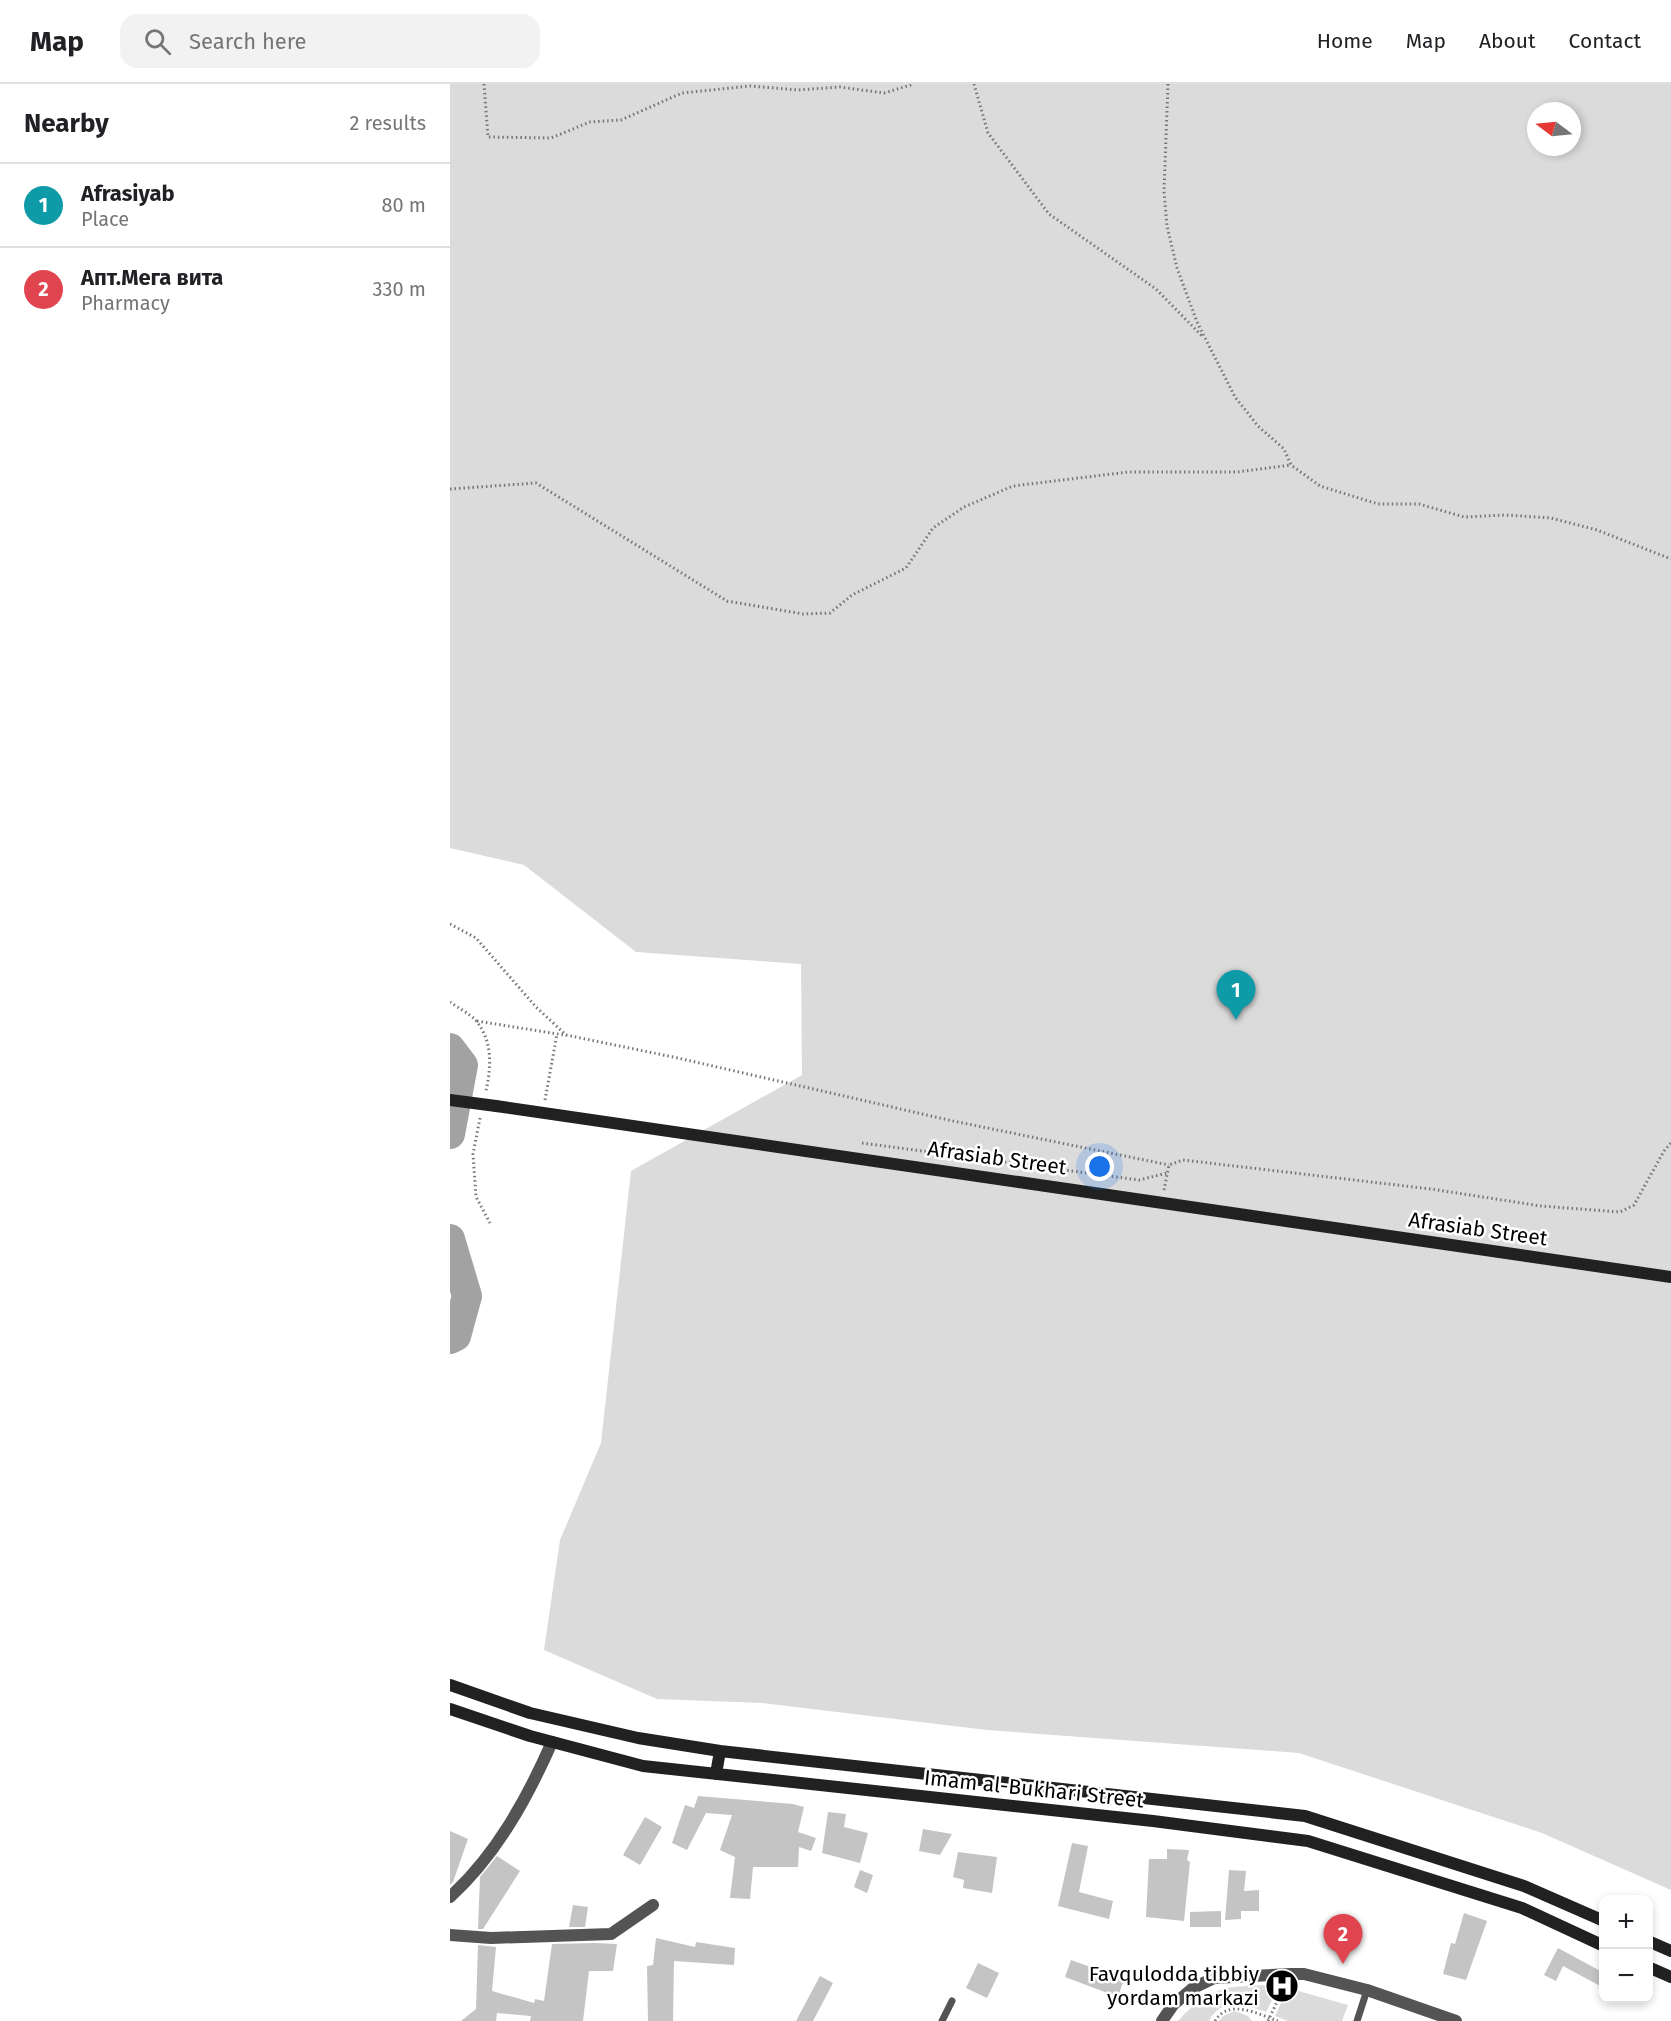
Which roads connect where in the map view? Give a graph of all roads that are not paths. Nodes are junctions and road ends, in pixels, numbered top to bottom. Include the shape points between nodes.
1 (450, 1100) edge
2 (1671, 1277) edge
3 (450, 1685) edge
4 (450, 1708) edge
5 (552, 1742) junction
6 (720, 1751) junction
7 (716, 1774) junction
8 (450, 1897) edge
9 (653, 1905) dead end
10 (1599, 1919) edge
11 (450, 1935) edge
12 (1653, 1943) edge
13 (1599, 1944) edge
14 (1671, 1951) edge
15 (1653, 1969) edge
16 (1671, 1977) edge
17 (1367, 1990) junction
18 (952, 2001) dead end
19 (942, 2021) edge
20 (1162, 2021) edge
21 (1357, 2021) edge
22 (1456, 2021) edge

1 - 2 main road, Afrasiab Street, bridge
3 - 6 main road, Imam al-Bukhari Street via 530,1713 638,1738
4 - 5 main road, Imam al-Bukhari Street
5 - 7 main road, Imam al-Bukhari Street via 643,1766
5 - 8 street via 506,1831 470,1879
6 - 7 main road
6 - 10 main road, Imam al-Bukhari Street via 1305,1816 1524,1886
7 - 13 main road, Imam al-Bukhari Street via 1308,1841 1522,1908
9 - 11 street via 611,1934 491,1938
12 - 14 main road
15 - 16 main road
17 - 20 street via 1304,1974 1214,1978 1193,1988
17 - 21 lane
17 - 22 street
18 - 19 lane

